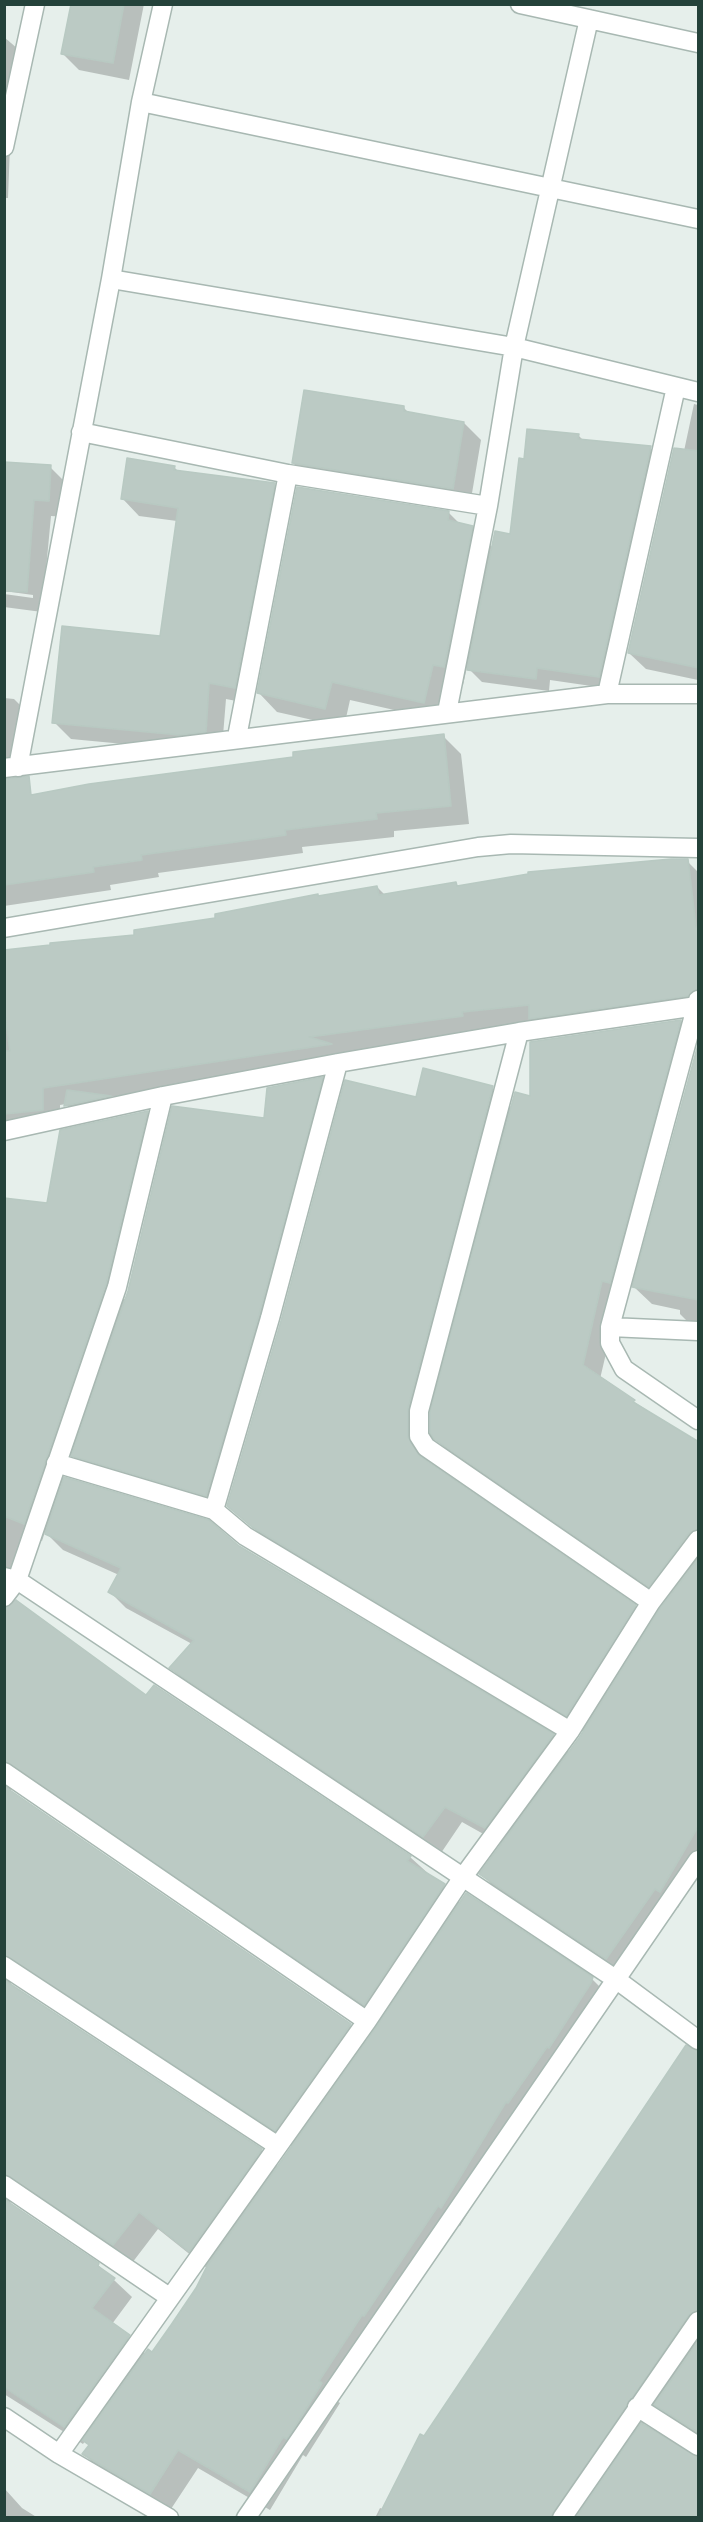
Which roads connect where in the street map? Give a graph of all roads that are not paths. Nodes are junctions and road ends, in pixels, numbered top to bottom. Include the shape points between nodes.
1 (34, 4) edge
2 (163, 4) edge
3 (524, 5) edge
4 (589, 19) junction
5 (699, 43) edge
6 (141, 102) junction
7 (4, 147) edge
8 (550, 188) junction
9 (699, 219) edge
10 (111, 279) junction
11 (514, 347) junction
12 (676, 387) junction
13 (699, 392) edge
14 (81, 432) junction
15 (288, 474) junction
16 (488, 506) junction
17 (607, 694) junction
18 (699, 694) edge
19 (447, 712) junction
20 (237, 737) junction
21 (11, 767) edge
22 (699, 848) edge
23 (4, 928) edge
24 (698, 1003) edge
25 (519, 1032) junction
26 (338, 1063) junction
27 (163, 1096) junction
28 (4, 1131) edge
29 (610, 1328) junction
30 (699, 1331) edge
31 (699, 1420) edge
32 (56, 1463) junction
33 (214, 1510) junction
34 (699, 1540) edge
35 (11, 1579) edge
36 (4, 1596) edge
37 (651, 1602) junction
38 (570, 1731) junction
39 (4, 1772) edge
40 (699, 1860) edge
41 (463, 1877) junction
42 (4, 1966) edge
43 (617, 1980) junction
44 (367, 2020) junction
45 (699, 2040) edge
46 (278, 2146) junction
47 (4, 2185) edge
48 (169, 2297) junction
49 (699, 2321) edge
50 (637, 2407) junction
51 (4, 2417) edge
52 (699, 2446) edge
53 (59, 2454) junction
54 (169, 2517) edge
55 (246, 2517) edge
56 (562, 2517) edge

1 - 7 street
2 - 6 street
3 - 4 street
4 - 5 street
4 - 8 street
6 - 8 street
6 - 10 street
8 - 9 street
8 - 11 street
10 - 11 street
10 - 14 street
11 - 12 street
11 - 16 street
12 - 13 street
12 - 17 street
14 - 15 street
14 - 21 street
15 - 16 street
15 - 20 street
16 - 19 street
17 - 18 street
17 - 19 street
19 - 20 street
20 - 21 street
22 - 23 street via 511,844 478,847
24 - 25 street
24 - 29 street
25 - 26 street
25 - 37 street via 419,1412 419,1436 426,1447
26 - 27 street
26 - 33 street
27 - 28 street
27 - 32 street via 117,1287
29 - 30 street
29 - 31 street via 610,1343 624,1370
32 - 33 street
32 - 35 street
33 - 38 street via 245,1536
34 - 37 street
35 - 36 street
35 - 41 street
37 - 38 street
38 - 41 street
39 - 44 street
40 - 43 street
41 - 43 street
41 - 44 street
42 - 46 street
43 - 45 street
43 - 55 street
44 - 46 street
46 - 48 street
47 - 48 street
48 - 53 street
49 - 50 street
50 - 52 street
50 - 56 street
51 - 53 street
53 - 54 street

